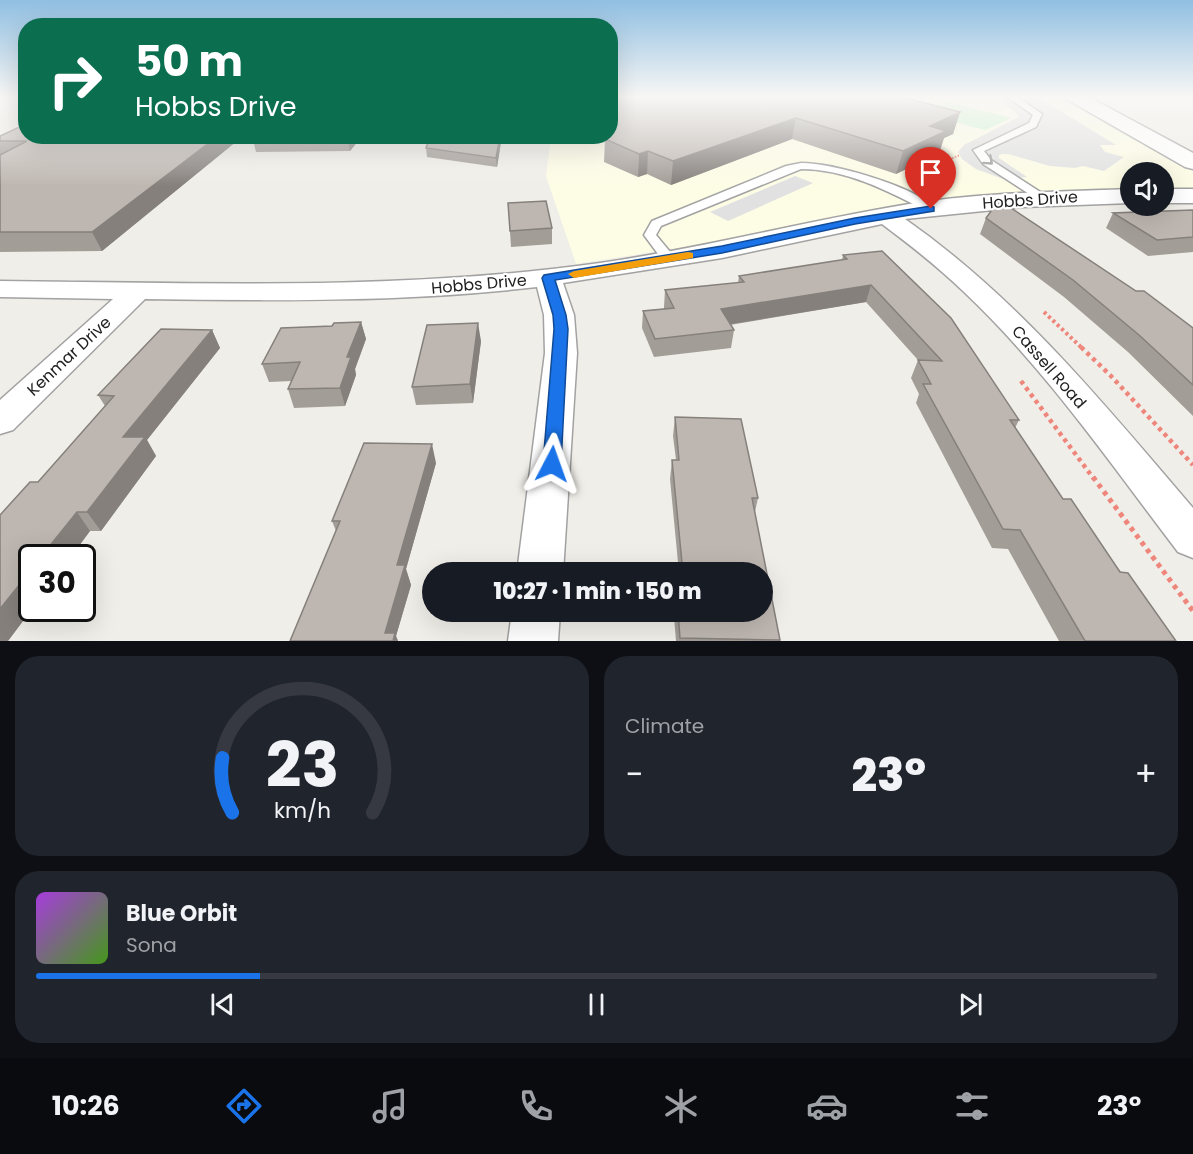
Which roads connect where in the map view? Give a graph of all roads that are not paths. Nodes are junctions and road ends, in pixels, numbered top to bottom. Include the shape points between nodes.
1 (1031, 126) edge
2 (1128, 126) edge
3 (1193, 162) edge
4 (1120, 196) edge
5 (1174, 196) edge
6 (1193, 196) edge
7 (1044, 199) junction
8 (931, 209) junction
9 (886, 216) junction
10 (669, 259) junction
11 (548, 278) junction
12 (0, 290) edge
13 (137, 292) junction
14 (0, 421) edge
15 (1193, 538) edge
16 (541, 562) edge
17 (535, 622) edge
18 (533, 641) edge

1 -> 7 lane via 978,150 987,162
2 - 3 street
4 - 7 street, Hobbs Drive
5 - 6 street
7 - 8 street, Hobbs Drive
8 - 9 street, Hobbs Drive
8 - 10 lane via 897,191 838,170 790,168 656,225 650,235
9 - 10 street, Hobbs Drive
9 - 15 street, Cassell Road via 950,264 1007,320
10 - 11 street, Hobbs Drive
11 - 13 street, Hobbs Drive via 380,291
11 - 16 street via 560,315 561,353
12 - 13 street, Hobbs Drive
13 - 14 street, Kenmar Drive
17 - 18 street

